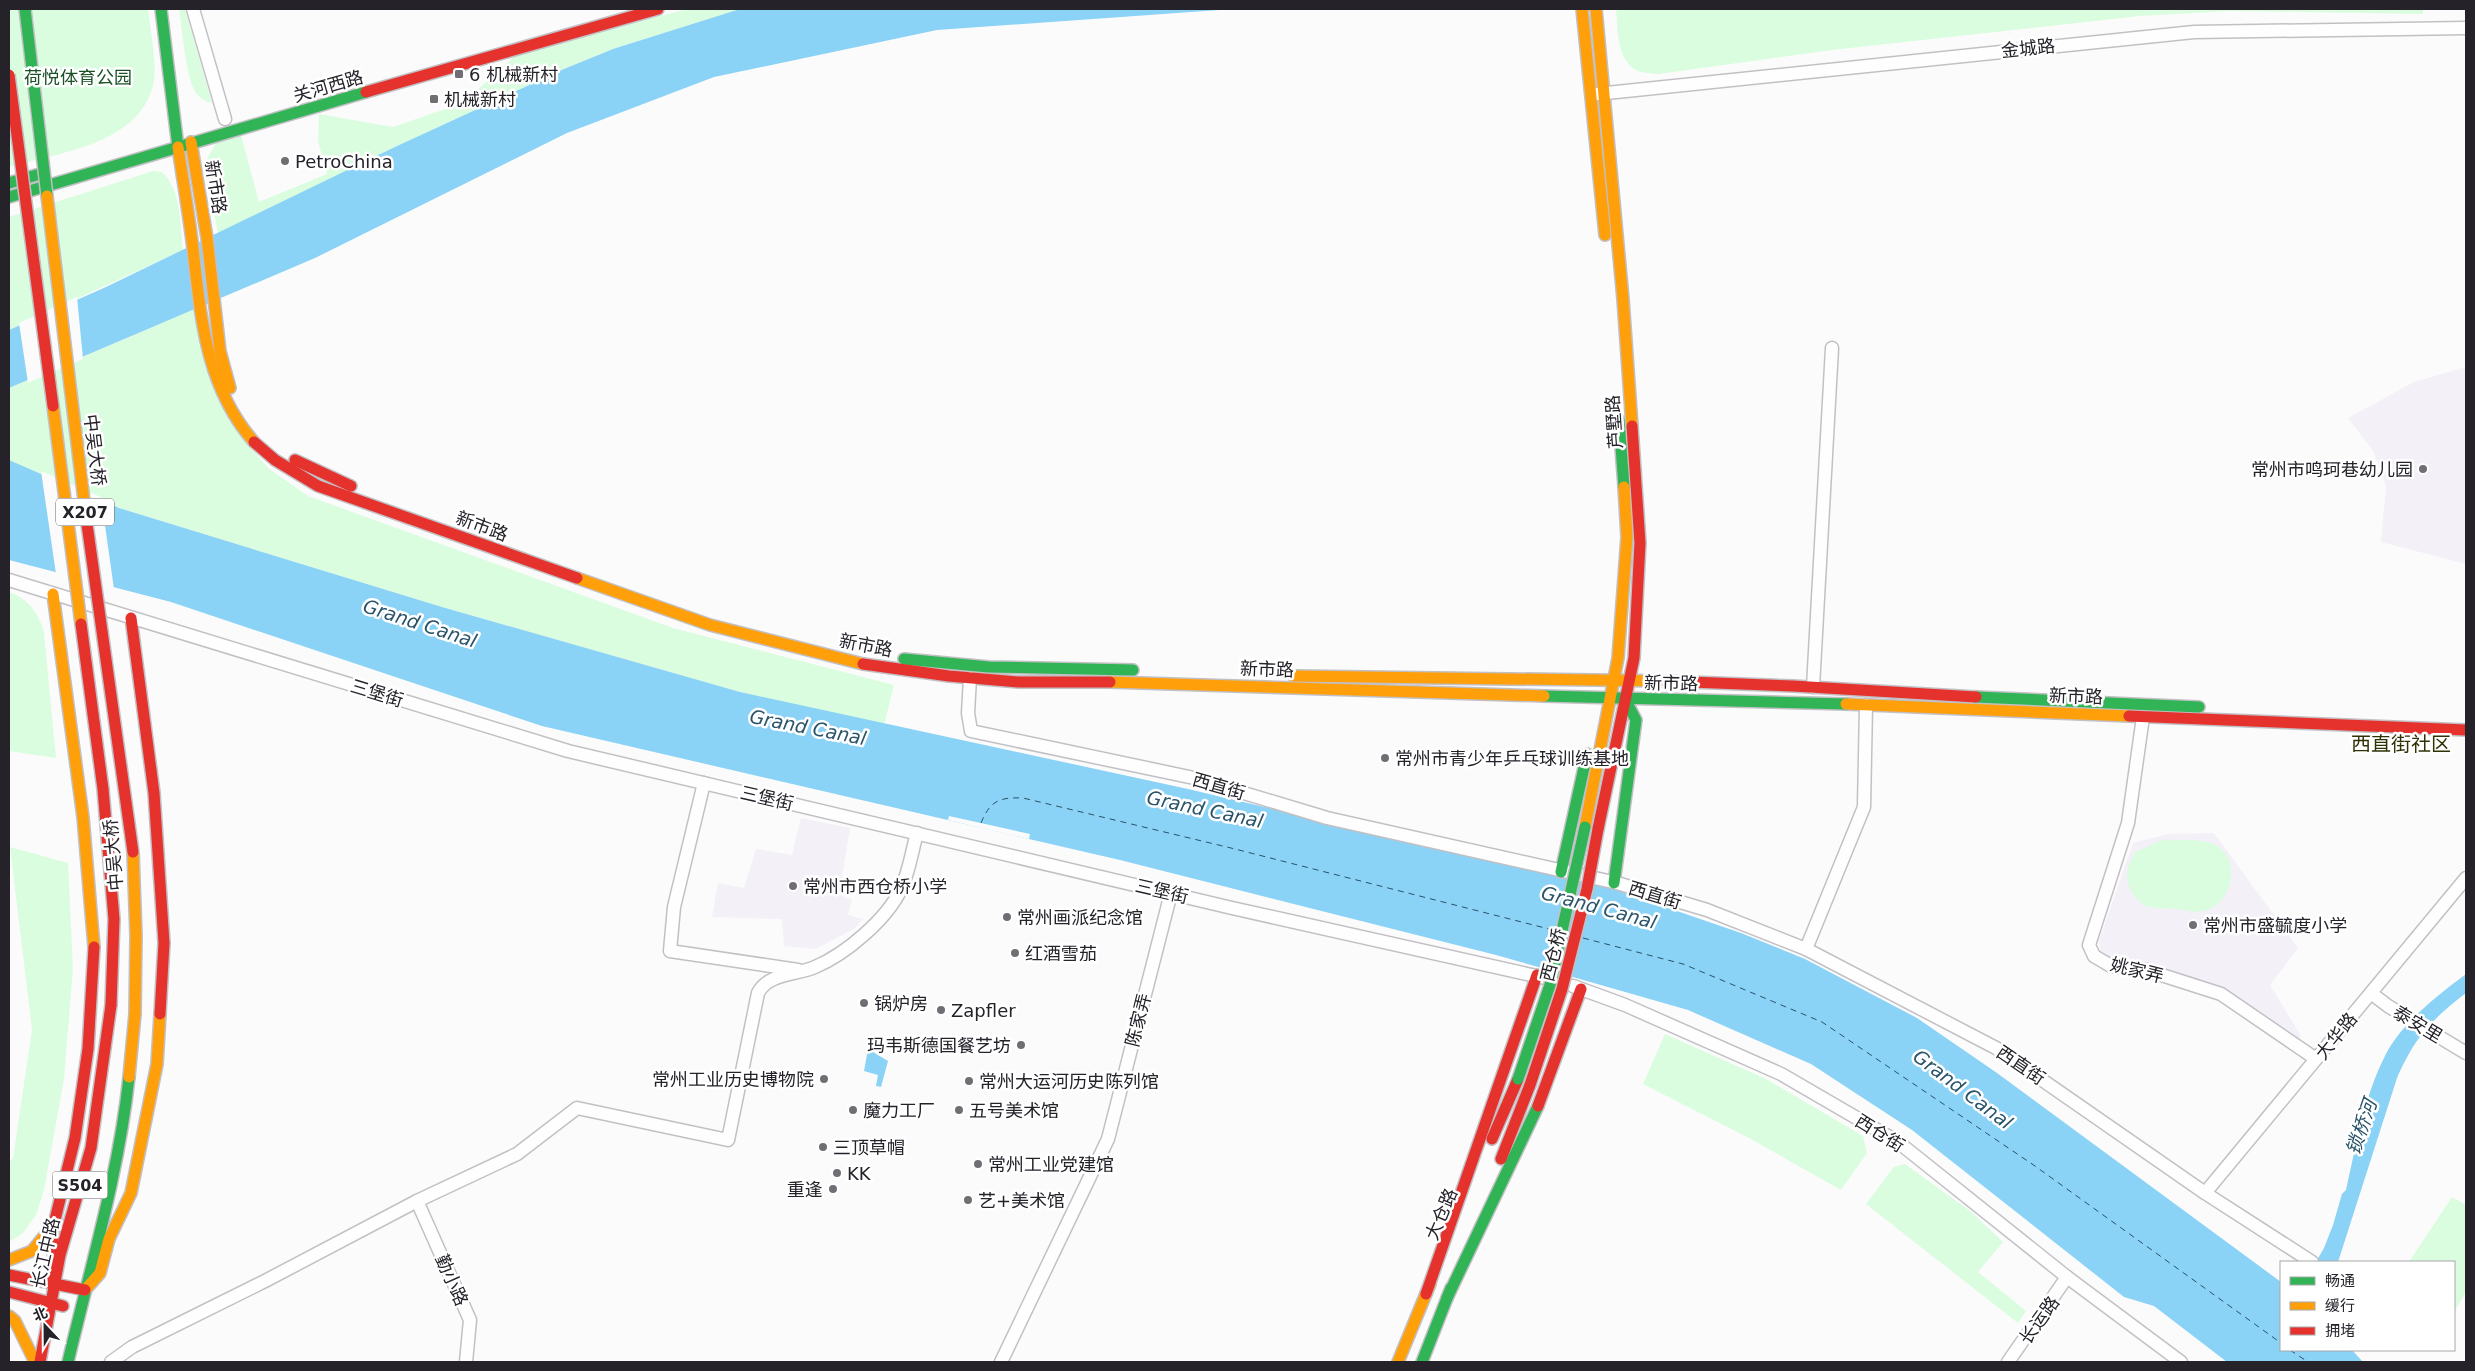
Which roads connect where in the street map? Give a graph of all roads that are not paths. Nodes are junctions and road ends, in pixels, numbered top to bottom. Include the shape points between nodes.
1 (25, 9) edge
2 (36, 9) edge
3 (161, 9) edge
4 (193, 9) edge
5 (618, 9) edge
6 (658, 9) edge
7 (1582, 9) edge
8 (1596, 9) edge
9 (2466, 28) edge
10 (9, 75) edge
11 (368, 79) dead end
12 (1605, 93) junction
13 (1591, 95) junction
14 (225, 119) dead end
15 (50, 122) dead end
16 (173, 135) junction
17 (191, 142) junction
18 (9, 143) edge
19 (178, 147) junction
20 (54, 150) dead end
21 (56, 169) dead end
22 (9, 183) edge
23 (9, 197) edge
24 (56, 272) junction
25 (34, 274) junction
26 (1832, 348) dead end
27 (1617, 383) dead end
28 (1619, 412) dead end
29 (275, 444) dead end
30 (289, 455) dead end
31 (9, 580) edge
32 (53, 594) junction
33 (131, 618) junction
34 (1140, 671) dead end
35 (1278, 675) dead end
36 (970, 678) junction
37 (1613, 680) junction
38 (1628, 680) junction
39 (1813, 687) junction
40 (1610, 699) junction
41 (1625, 699) junction
42 (1866, 705) junction
43 (2143, 717) junction
44 (2466, 720) edge
45 (2466, 730) edge
46 (704, 783) junction
47 (1585, 827) joint
48 (1598, 829) joint
49 (917, 833) junction
50 (1561, 872) junction
51 (2466, 878) edge
52 (1614, 883) junction
53 (1171, 893) junction
54 (1806, 949) junction
55 (803, 971) junction
56 (1537, 975) junction
57 (1581, 989) junction
58 (2371, 992) junction
59 (111, 1006) joint
60 (135, 1014) joint
61 (2466, 1053) edge
62 (2316, 1059) junction
63 (1518, 1079) joint
64 (1530, 1086) joint
65 (91, 1148) junction
66 (2205, 1193) junction
67 (417, 1201) junction
68 (105, 1206) junction
69 (53, 1228) junction
70 (109, 1239) junction
71 (9, 1260) edge
72 (2310, 1261) edge
73 (9, 1276) edge
74 (2068, 1277) junction
75 (54, 1285) junction
76 (85, 1290) junction
77 (9, 1292) edge
78 (1426, 1294) junction
79 (1447, 1298) junction
80 (51, 1304) junction
81 (80, 1309) junction
82 (9, 1316) edge
83 (35, 1362) edge
84 (40, 1362) edge
85 (68, 1362) edge
86 (111, 1362) edge
87 (466, 1362) edge
88 (1000, 1362) edge
89 (1398, 1362) edge
90 (1422, 1362) edge
91 (2008, 1362) edge
92 (2181, 1362) edge

1 - 24 main road, 中吴大桥 / X207, bridge
2 - 15 main road
3 - 16 main road, 新市路
4 - 14 street
5 - 11 main road, 关河西路
6 - 17 main road, 关河西路
7 - 13 main road, 芦墅路
8 - 12 main road, 芦墅路
9 - 12 street, 金城路 via 2194,32
10 - 25 main road, 中吴大桥 / X207, bridge
12 - 13 street, 金城路
12 - 38 main road, 芦墅路 via 1640,543 1634,658
13 - 27 main road, 芦墅路 via 1612,298
16 - 17 main road, 新市路 via 189,130
16 - 19 main road, 新市路
17 - 19 main road, 关河西路
17 - 29 main road, 新市路 via 227,382 254,428
18 - 25 main road, bridge via 19,210
19 - 23 main road, 关河西路
19 - 36 main road, 新市路 via 207,354 219,391 235,418 254,442 274,458 318,486 710,625 864,664
20 - 24 main road, bridge
21 - 22 main road
24 - 60 main road, 中吴大桥 / X207, bridge via 76,448 134,858
25 - 59 main road, 中吴大桥 / X207, bridge via 103,789 114,919
26 - 39 street
28 - 37 main road, 芦墅路 via 1627,537 1618,658
30 - 34 main road, 新市路 via 344,484 485,536 716,615 866,655 989,667
31 - 32 street, 三堡街
32 - 33 street, 三堡街
32 - 69 main road via 83,816 94,952 88,1049 75,1138
33 - 46 street, 三堡街 via 568,751
33 - 70 main road via 154,793 164,943 157,1064 131,1193
35 - 37 main road, 新市路
36 - 40 main road, 新市路
36 - 50 street, 西直街 via 968,713 972,731 1194,778 1327,818
37 - 38 main road, 新市路
37 - 40 main road, 芦墅路
38 - 39 main road, 新市路
38 - 41 main road, 芦墅路
39 - 44 main road, 新市路
40 - 41 main road, 新市路
40 - 47 main road, 芦墅路
40 - 50 main road via 1594,723
41 - 42 main road, 新市路
41 - 48 main road, 芦墅路
41 - 52 main road via 1636,720
42 - 43 main road, 新市路
42 - 54 street via 1864,807
43 - 45 main road, 新市路
43 - 62 street, 姚家弄 via 2128,824 2088,945 2090,951 2111,966 2146,970 2221,994
46 - 49 street, 三堡街
46 - 55 street via 674,907 670,950
47 - 63 main road, 西仓桥, bridge via 1550,985
48 - 64 main road, 西仓桥, bridge via 1562,989
49 - 53 street, 三堡街
49 - 55 street via 901,888 886,913 851,945 816,967
50 - 52 street, 西直街
51 - 58 street, 大华路
52 - 54 street, 西直街 via 1707,910
53 - 56 street, 三堡街
53 - 88 street, 陈家弄 via 1108,1139
54 - 66 street, 西直街 via 1996,1048
55 - 67 street via 772,979 762,985 758,993 728,1140 577,1108 517,1154
56 - 57 street, 西仓街
56 - 78 main road
57 - 74 street, 西仓街 via 1781,1074 1898,1142
57 - 79 main road via 1540,1102
58 - 61 street, 泰安里 via 2388,1006
58 - 62 street, 大华路
59 - 65 main road, 长江中路 / S504
60 - 68 main road, S504 via 126,1103
62 - 66 street, 大华路
63 - 78 main road, 大仓路
64 - 79 main road, 大仓路
65 - 69 main road
65 - 75 main road, 长江中路 / S504
66 - 72 street, 西直街
67 - 86 street via 132,1347
67 - 87 street, 勤小路 via 470,1320
68 - 70 main road
68 - 76 main road, S504
69 - 71 main road via 32,1250
69 - 75 main road
70 - 76 main road via 100,1273
73 - 75 main road
74 - 91 street, 长运路
74 - 92 street, 西仓街
75 - 76 main road
75 - 80 main road, 长江中路 / S504
76 - 81 main road
77 - 80 main road
78 - 89 main road, 大仓路
79 - 90 main road, 大仓路
80 - 81 main road
80 - 84 main road, 长江中路 / S504
81 - 85 main road
82 - 83 main road via 15,1321

